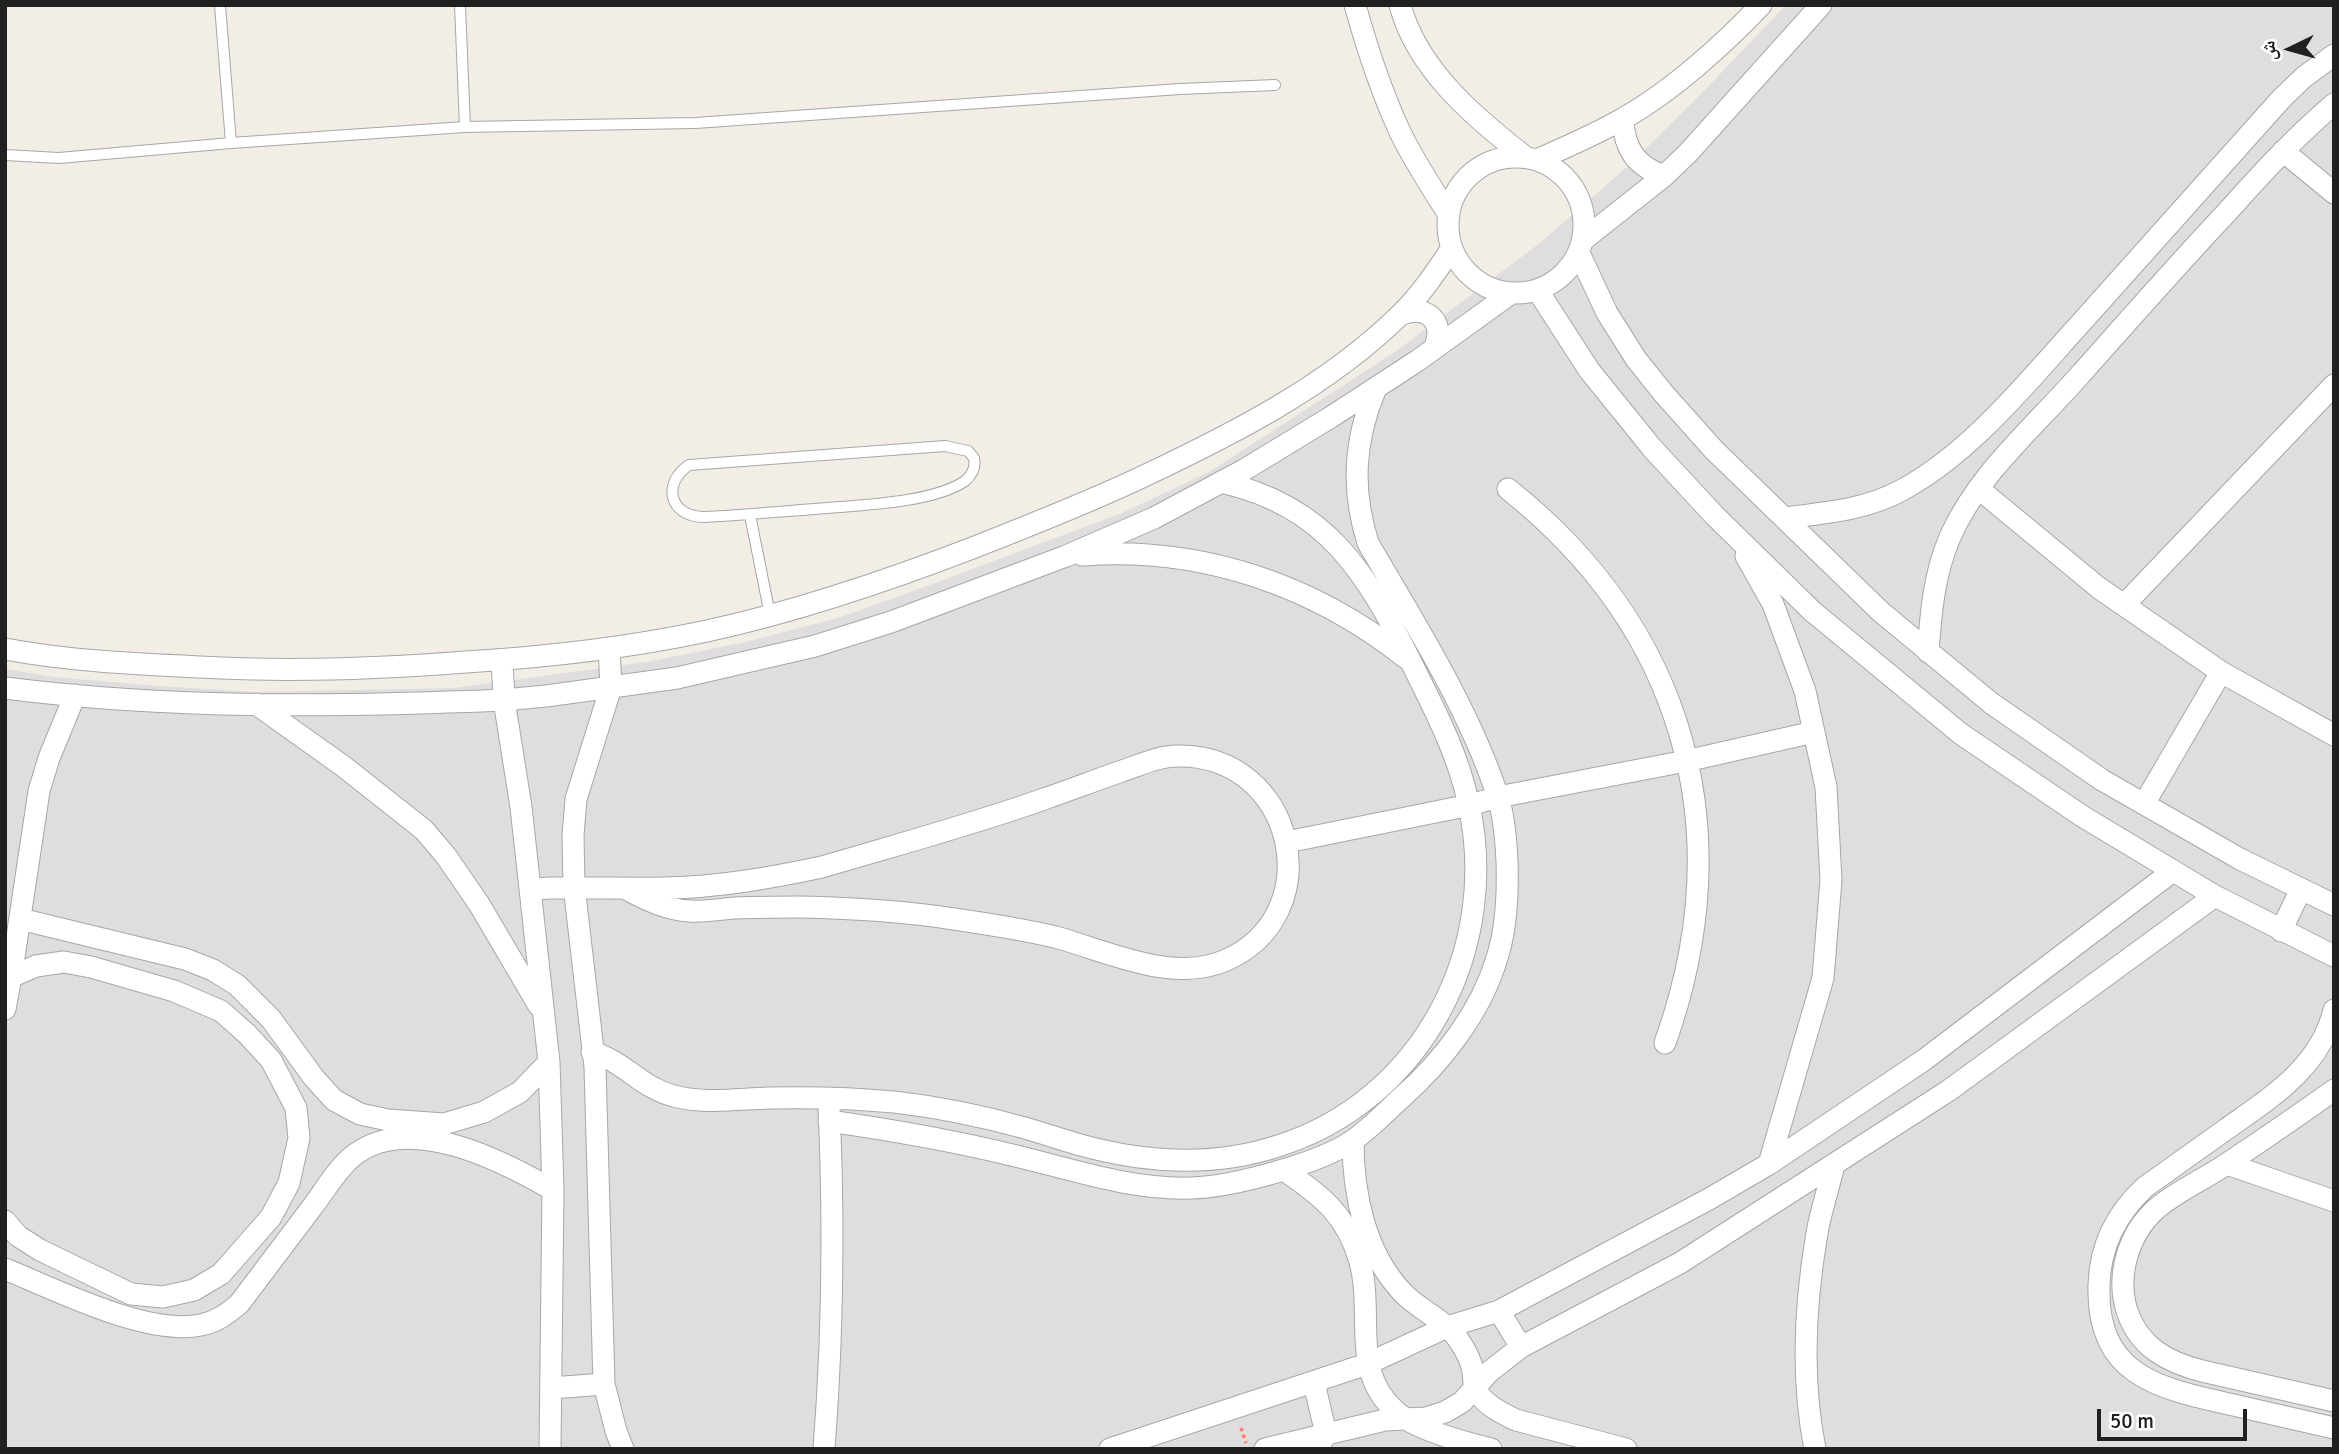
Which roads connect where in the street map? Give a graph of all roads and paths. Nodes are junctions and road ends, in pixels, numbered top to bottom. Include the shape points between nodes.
1 (220, 5) edge
2 (460, 5) edge
3 (1355, 5) edge
4 (1400, 5) edge
5 (1760, 5) edge
6 (1821, 5) edge
7 (2334, 55) edge
8 (1275, 85) dead end
9 (2334, 104) edge
10 (1623, 119) junction
11 (465, 127) junction
12 (231, 143) junction
13 (2283, 151) junction
14 (5, 155) edge
15 (1531, 158) junction
16 (1664, 176) junction
17 (2334, 193) edge
18 (1449, 215) junction
19 (1581, 246) junction
20 (1452, 248) junction
21 (1538, 290) junction
22 (1510, 293) junction
23 (1402, 314) junction
24 (1436, 347) junction
25 (2334, 385) edge
26 (1376, 388) junction
27 (1221, 482) junction
28 (1508, 489) dead end
29 (1979, 489) junction
30 (750, 514) junction
31 (1784, 518) junction
32 (1735, 535) junction
33 (1066, 556) junction
34 (2124, 605) junction
35 (770, 615) junction
36 (609, 648) junction
37 (5, 649) edge
38 (1928, 652) junction
39 (502, 660) junction
40 (1411, 662) junction
41 (2221, 672) junction
42 (611, 687) junction
43 (5, 688) edge
44 (75, 695) junction
45 (504, 700) junction
46 (256, 704) junction
47 (1814, 732) junction
48 (2334, 735) edge
49 (1686, 761) junction
50 (1499, 797) junction
51 (2144, 804) junction
52 (1469, 805) junction
53 (1287, 842) junction
54 (2173, 871) junction
55 (574, 886) junction
56 (624, 888) junction
57 (530, 889) junction
58 (2301, 890) junction
59 (2215, 896) junction
60 (2334, 905) edge
61 (20, 919) junction
62 (2281, 931) junction
63 (2334, 956) edge
64 (11, 977) junction
65 (5, 1009) edge
66 (2334, 1010) edge
67 (544, 1014) junction
68 (1665, 1043) dead end
69 (592, 1052) junction
70 (549, 1062) junction
71 (2334, 1090) edge
72 (828, 1098) junction
73 (334, 1100) junction
74 (296, 1108) junction
75 (829, 1121) junction
76 (1353, 1140) junction
77 (1769, 1164) junction
78 (2227, 1164) junction
79 (1834, 1165) junction
80 (1284, 1170) junction
81 (553, 1190) junction
82 (2334, 1201) edge
83 (5, 1222) edge
84 (5, 1269) edge
85 (1499, 1311) junction
86 (1447, 1327) junction
87 (1521, 1347) junction
88 (1367, 1364) junction
89 (1314, 1382) junction
90 (604, 1384) junction
91 (551, 1388) junction
92 (1475, 1388) junction
93 (2334, 1401) edge
94 (1407, 1420) junction
95 (2334, 1428) edge
96 (1322, 1441) edge
97 (550, 1449) edge
98 (623, 1449) edge
99 (824, 1449) edge
100 (1110, 1449) edge
101 (1265, 1449) edge
102 (1492, 1449) edge
103 (1626, 1449) edge
104 (1815, 1449) edge

1 - 12 lane
2 - 11 lane
3 - 18 street via 1400,133
4 - 15 street via 1422,55 1483,124
5 - 10 street via 1675,83
6 - 16 street
7 - 31 street via 2283,98 2027,383 1963,447 1900,492 1863,506
8 - 11 lane via 695,123
9 - 13 street
10 - 15 street
10 - 16 street via 1623,135 1637,162
11 - 12 lane
12 - 14 lane via 59,158
13 - 17 street
13 - 29 street
15 - 18 street via 1497,160 1474,172 1457,192
15 - 19 street via 1556,170 1572,185 1583,211
16 - 19 street
18 - 20 street
19 - 21 street via 1562,276
19 - 31 street via 1607,313 1636,359 1714,450
20 - 22 street via 1474,279
20 - 23 street
21 - 22 street
21 - 32 street via 1589,370 1679,477
22 - 24 street
23 - 24 street via 1428,314 1438,329
23 - 35 street via 1300,393 1188,456 1102,496 933,563
24 - 26 street
25 - 34 street
26 - 27 street
26 - 50 street via 1357,454 1361,522 1368,543 1446,681
27 - 33 street via 1154,518
27 - 40 street via 1281,502 1336,542 1376,599
28 - 49 street via 1564,537 1631,624 1664,691
29 - 34 street
29 - 38 street via 1950,537 1938,571
30 - 30 lane via 862,505 928,494 967,478 975,466 974,457 945,446 689,465 675,478 673,498 685,514
30 - 35 lane
31 - 38 street
32 - 47 street via 1773,604 1805,691
32 - 54 street via 1812,611 1961,734
33 - 40 street via 1133,554 1200,561 1244,572 1327,605
33 - 42 street via 814,646 677,678
34 - 41 street
35 - 36 street
36 - 39 street
36 - 42 street
37 - 39 street via 245,670 392,668
38 - 51 street via 1991,703
39 - 45 street
40 - 52 street via 1451,742
41 - 48 street
41 - 51 street
42 - 45 street
42 - 55 street via 576,799
43 - 44 street
44 - 46 street
44 - 61 street via 39,791
45 - 46 street
45 - 57 street
46 - 67 street via 424,830 479,904
47 - 49 street
47 - 77 street via 1826,788 1831,880 1823,978
49 - 50 street
49 - 68 street via 1697,832 1697,904 1686,975
50 - 52 street
50 - 76 street via 1506,848 1504,923 1497,958 1483,991 1427,1075
51 - 58 street
52 - 53 street
52 - 72 street via 1476,852 1475,900 1465,954 1444,1005 1397,1071 1356,1106 1310,1134 1253,1154 1163,1161 1099,1150 938,1108
53 - 56 street via 1270,802 1238,771 1197,756 1175,755 822,867 724,884
53 - 56 street via 1288,878 1267,928 1241,952 1190,969 1154,966 1052,937 951,918 837,908 690,911 656,904
54 - 59 street
54 - 77 street via 1924,1060
55 - 56 street
55 - 57 street
55 - 69 street
57 - 67 street
58 - 60 street
58 - 62 street
59 - 62 street
59 - 79 street via 1948,1090
61 - 64 street
61 - 73 street via 213,970 237,985 271,1019
62 - 63 street
64 - 65 street
64 - 74 street via 36,966 64,962 174,991 221,1011 271,1060
66 - 95 street via 2319,1048 2300,1073 2129,1202 2105,1245 2098,1297 2112,1348 2127,1367 2147,1380 2194,1396
67 - 70 street
69 - 72 street via 608,1056 653,1089 693,1100
69 - 90 street
70 - 73 street via 520,1092 484,1112 444,1124 360,1114
70 - 81 street
71 - 78 street
72 - 75 street
73 - 74 street
74 - 83 street via 296,1157 289,1183 271,1217 221,1273 194,1290 163,1297 131,1294 40,1250
75 - 80 street via 898,1130 1154,1187 1192,1189
75 - 99 street via 832,1321
76 - 80 street
76 - 86 street via 1355,1183 1372,1245 1404,1294
77 - 85 street
78 - 82 street
78 - 93 street via 2156,1209 2139,1228 2123,1276 2124,1301 2132,1325 2161,1357 2181,1366
79 - 87 street via 1679,1263
79 - 104 street via 1818,1231 1809,1299 1807,1368
80 - 88 street via 1324,1199 1354,1246 1365,1292
81 - 84 street via 493,1159 442,1142 400,1137 368,1147 334,1178 239,1304 222,1318 201,1325 135,1320
81 - 91 street
85 - 86 street
85 - 87 street
86 - 88 street
86 - 92 street via 1468,1355
87 - 92 street
88 - 89 street
88 - 94 street via 1382,1395
89 - 96 street
89 - 100 street
90 - 91 street
90 - 98 street
91 - 97 street
92 - 94 street via 1445,1412
92 - 103 street via 1493,1407 1516,1420
94 - 96 street via 1385,1420
94 - 102 street
96 - 101 street

